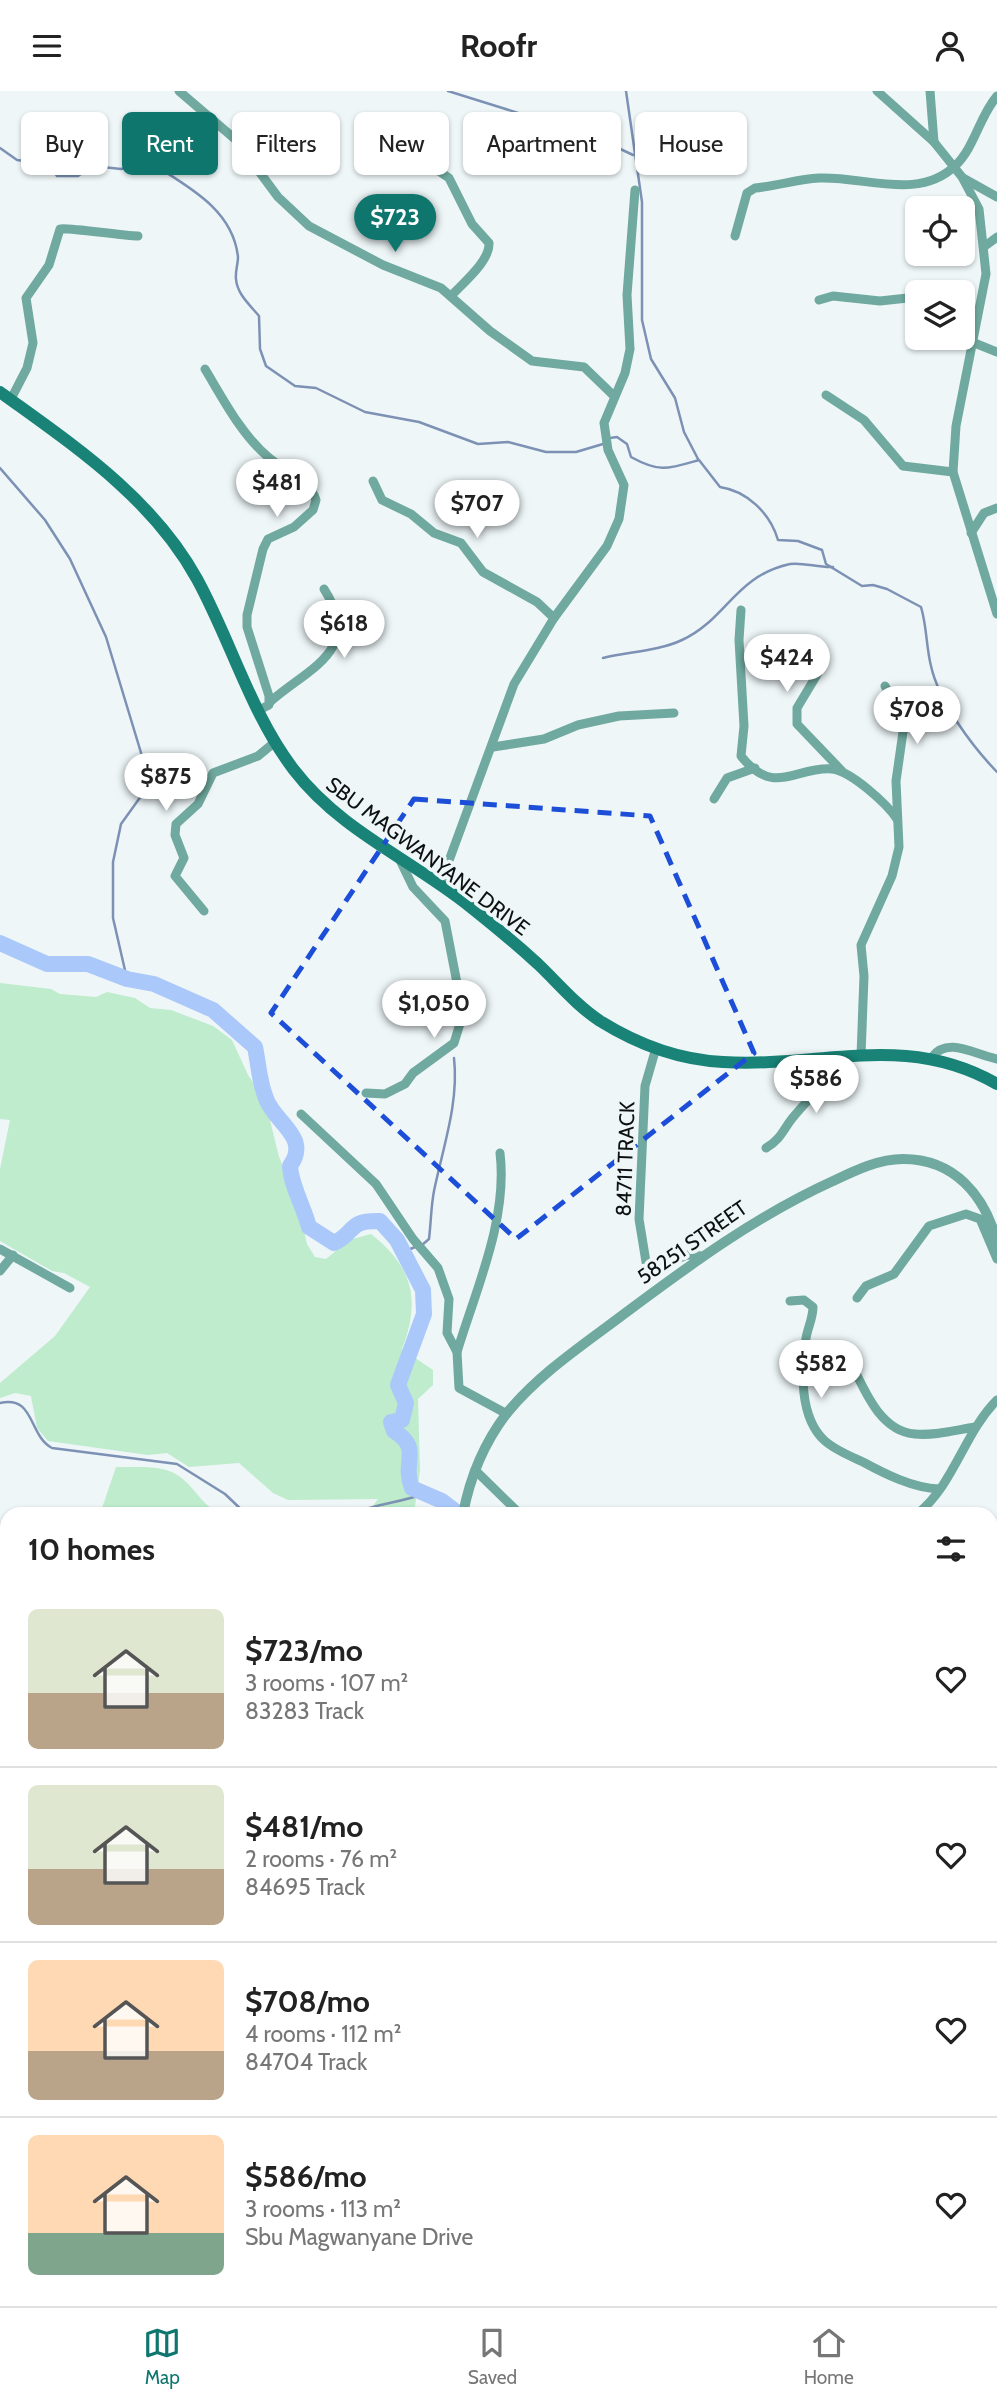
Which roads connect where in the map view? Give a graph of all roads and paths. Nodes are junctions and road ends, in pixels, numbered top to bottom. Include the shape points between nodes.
1 (179, 91) edge
2 (877, 91) edge
3 (930, 91) edge
4 (997, 96) edge
5 (934, 142) junction
6 (954, 166) junction
7 (444, 175) edge
8 (962, 177) junction
9 (635, 190) dead end
10 (997, 197) edge
11 (138, 236) dead end
12 (735, 236) dead end
13 (997, 237) edge
14 (985, 246) junction
15 (451, 296) junction
16 (905, 298) edge
17 (819, 300) dead end
18 (975, 327) edge
19 (975, 343) edge
20 (970, 350) edge
21 (997, 352) edge
22 (205, 369) dead end
23 (5, 395) edge
24 (614, 395) junction
25 (826, 395) dead end
26 (953, 472) junction
27 (373, 481) dead end
28 (997, 508) edge
29 (971, 533) junction
30 (324, 589) dead end
31 (741, 610) dead end
32 (997, 614) edge
33 (554, 618) junction
34 (818, 673) dead end
35 (885, 686) dead end
36 (270, 702) junction
37 (259, 710) junction
38 (674, 713) dead end
39 (275, 742) junction
40 (493, 747) junction
41 (755, 768) junction
42 (842, 771) junction
43 (714, 799) dead end
44 (898, 820) junction
45 (399, 858) junction
46 (440, 885) junction
47 (204, 911) dead end
48 (656, 1048) junction
49 (861, 1056) junction
50 (837, 1057) junction
51 (932, 1057) junction
52 (997, 1059) edge
53 (997, 1084) edge
54 (366, 1093) dead end
55 (301, 1114) dead end
56 (766, 1148) dead end
57 (500, 1153) dead end
58 (997, 1242) edge
59 (0, 1249) edge
60 (13, 1255) junction
61 (702, 1256) junction
62 (997, 1259) edge
63 (0, 1271) edge
64 (70, 1288) dead end
65 (857, 1298) dead end
66 (790, 1301) dead end
67 (844, 1349) dead end
68 (457, 1352) junction
69 (997, 1400) edge
70 (507, 1414) junction
71 (975, 1427) junction
72 (475, 1470) junction
73 (939, 1489) junction
74 (465, 1507) edge
75 (512, 1507) edge
76 (923, 1507) edge

1 - 15 street via 240,144 278,197 309,226
2 - 5 street
3 - 5 street
4 - 6 street
5 - 6 street
6 - 8 street
6 - 12 street via 914,186 821,178 755,188 747,193
7 - 15 street via 472,224 489,243 481,263
8 - 10 street
8 - 14 street via 979,209
9 - 24 street via 627,295 629,349 625,373
11 - 23 street via 60,229 49,265 26,298 33,343 27,367
13 - 14 street
14 - 18 street via 986,274
15 - 24 street via 526,358 538,364 584,367
16 - 17 street via 833,296
19 - 21 street
20 - 26 street via 956,426
22 - 36 street via 267,456 312,490 316,500 313,510 294,527 266,540 247,615
23 - 37 main road, SBU MAGWANYANE DRIVE via 113,478 164,531 201,586
24 - 33 street via 604,434 624,485 619,519 593,568
25 - 26 street via 864,419 903,466
26 - 29 street
27 - 33 street via 382,500 418,519 434,534 461,543 484,572 537,602
28 - 29 street via 984,513
29 - 32 street
30 - 36 street via 335,616 333,650
31 - 41 street via 738,640 744,726 740,752
33 - 40 street via 514,684
34 - 42 street via 797,708 797,724
35 - 44 street via 898,709 903,731 896,781
36 - 37 street
37 - 39 main road, SBU MAGWANYANE DRIVE
38 - 40 street via 619,716 544,739
39 - 45 main road, SBU MAGWANYANE DRIVE via 319,799
39 - 47 street via 258,756 218,769 209,777 198,804 176,824 184,858 176,879
40 - 46 street
41 - 42 street via 764,775 787,779 822,769
41 - 43 street via 727,778
42 - 44 street
44 - 49 street via 896,864 861,945
45 - 46 main road, SBU MAGWANYANE DRIVE
45 - 54 street via 413,887 445,921 463,1014 454,1043 405,1084 385,1094
46 - 48 main road, SBU MAGWANYANE DRIVE via 590,1014
48 - 50 main road, SBU MAGWANYANE DRIVE via 719,1062
48 - 61 street, 84711 TRACK via 645,1086 639,1219 643,1254 650,1270 687,1255
49 - 50 main road, SBU MAGWANYANE DRIVE
49 - 51 main road, SBU MAGWANYANE DRIVE
50 - 56 street via 820,1091 792,1117 782,1137
51 - 52 street via 948,1046
51 - 53 main road, SBU MAGWANYANE DRIVE
55 - 68 street via 376,1184 438,1268 449,1299 447,1332
57 - 68 street via 493,1235
58 - 61 street, 58251 STREET via 986,1208 967,1184 936,1165 902,1159 869,1165 799,1196
59 - 60 street
60 - 63 street
60 - 64 street
61 - 70 street, 58251 STREET via 551,1369
62 - 65 street via 980,1219 959,1216 924,1230 894,1274 866,1286
66 - 73 street via 804,1300 813,1307 803,1381 820,1435 868,1465 910,1483
67 - 71 street via 867,1395 901,1431 918,1435
68 - 70 street via 459,1388
69 - 71 street
70 - 72 street, 58251 STREET
71 - 73 street
72 - 74 street, 58251 STREET
72 - 75 street
73 - 76 street

